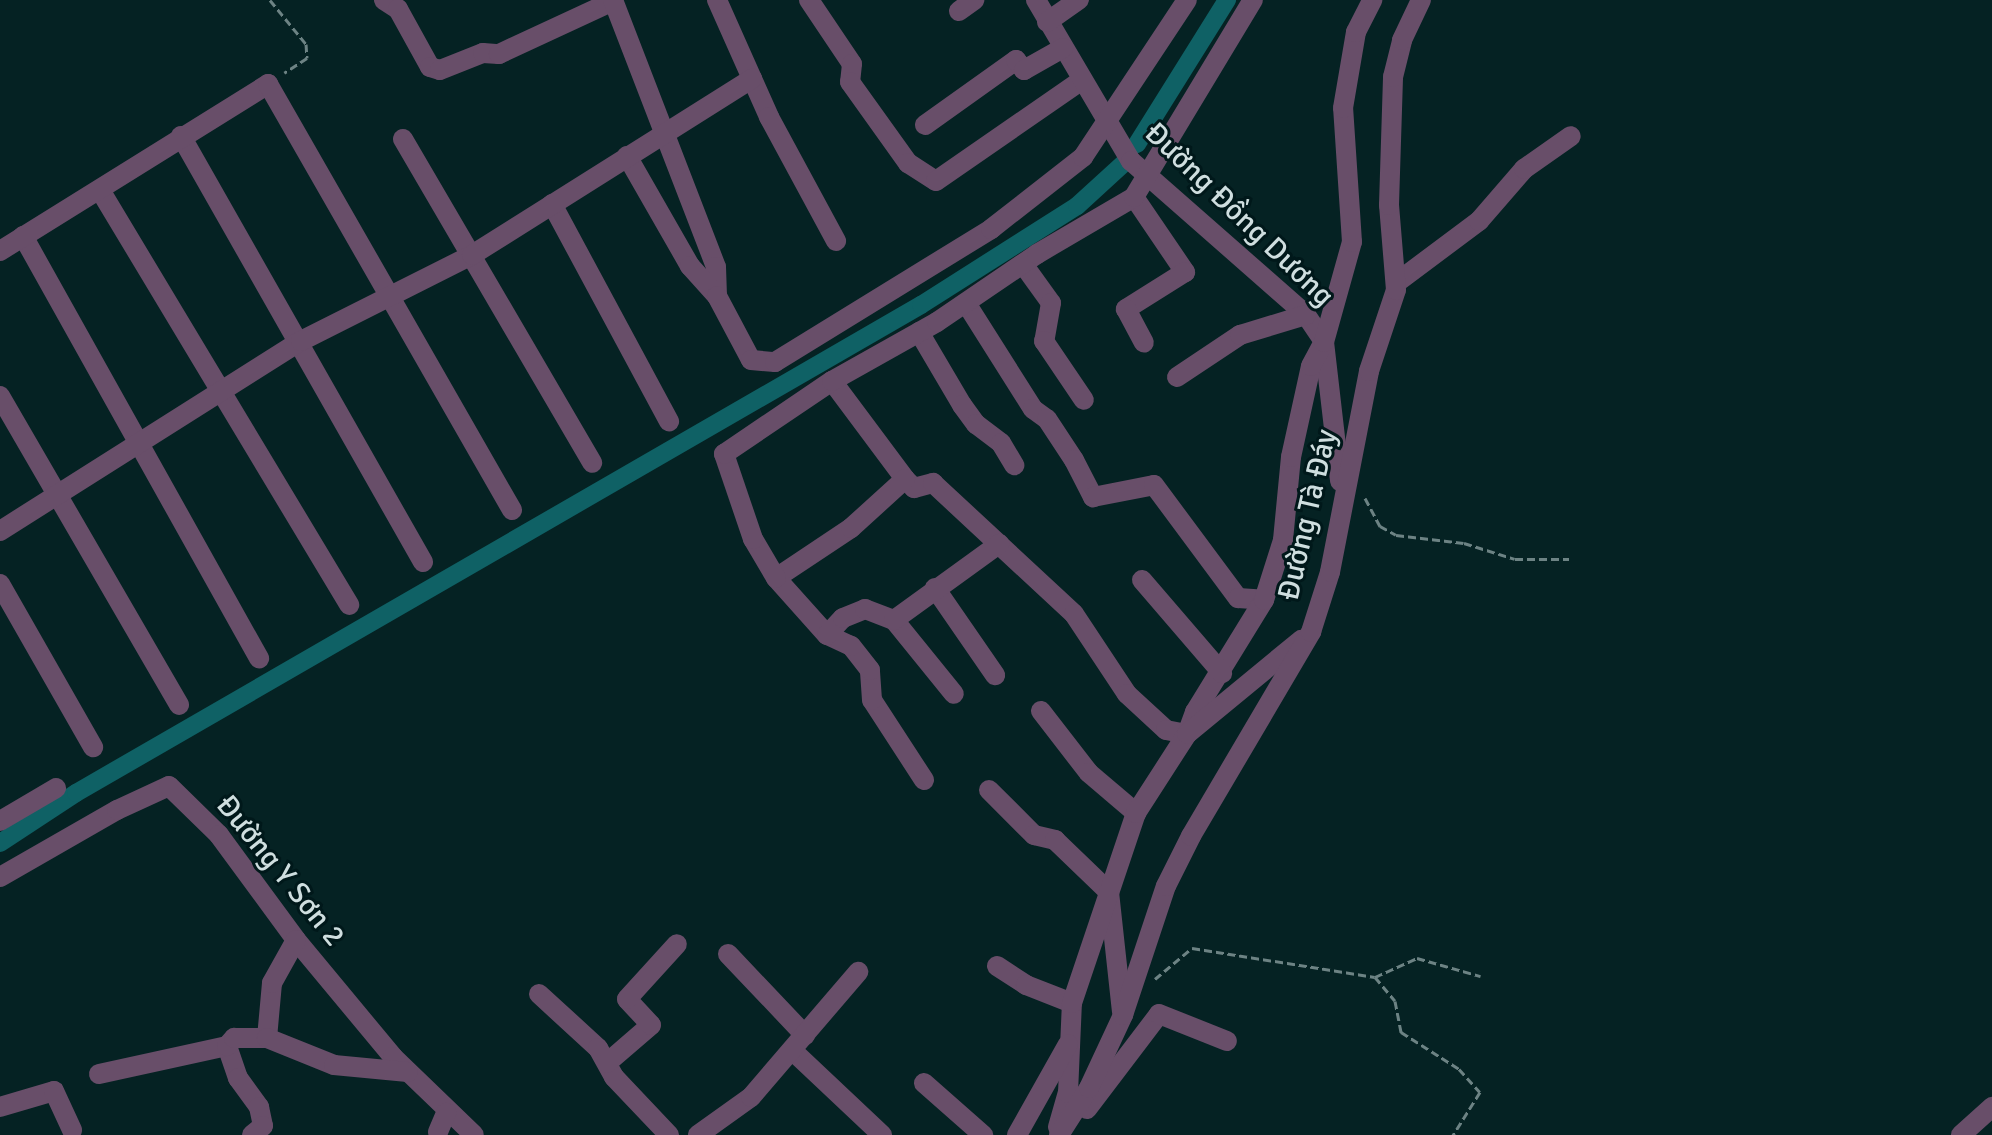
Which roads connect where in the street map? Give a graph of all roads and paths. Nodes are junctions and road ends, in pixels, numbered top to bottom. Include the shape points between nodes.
1 (270, 0) edge
2 (384, 0) edge
3 (613, 0) edge
4 (717, 0) edge
5 (809, 0) edge
6 (1036, 0) edge
7 (1079, 0) edge
8 (1187, 0) edge
9 (1253, 0) edge
10 (1372, 0) edge
11 (1406, 0) edge
12 (1421, 0) edge
13 (1047, 22) junction
14 (1402, 40) junction
15 (1063, 48) junction
16 (752, 79) junction
17 (1082, 80) junction
18 (268, 84) junction
19 (1107, 121) junction
20 (925, 125) dead end
21 (666, 131) junction
22 (181, 136) junction
23 (1571, 136) dead end
24 (403, 139) dead end
25 (627, 156) junction
26 (1148, 178) junction
27 (100, 190) junction
28 (1134, 197) junction
29 (552, 204) junction
30 (23, 236) junction
31 (836, 241) dead end
32 (0, 251) edge
33 (472, 255) junction
34 (1023, 264) junction
35 (1396, 283) junction
36 (385, 295) junction
37 (717, 296) junction
38 (966, 303) junction
39 (1306, 315) junction
40 (919, 332) junction
41 (301, 341) junction
42 (1324, 342) junction
43 (1144, 343) dead end
44 (1177, 377) dead end
45 (832, 381) junction
46 (223, 393) junction
47 (0, 396) edge
48 (1084, 400) dead end
49 (669, 421) dead end
50 (140, 446) junction
51 (592, 463) dead end
52 (1014, 465) dead end
53 (905, 479) junction
54 (1352, 489) junction
55 (57, 499) junction
56 (512, 510) dead end
57 (0, 531) edge
58 (999, 544) junction
59 (1569, 559) dead end
60 (423, 562) dead end
61 (776, 578) junction
62 (1142, 580) dead end
63 (0, 584) edge
64 (935, 588) junction
65 (1264, 600) junction
66 (349, 605) dead end
67 (894, 620) junction
68 (1311, 632) junction
69 (827, 635) junction
70 (259, 658) dead end
71 (1222, 673) junction
72 (995, 675) dead end
73 (954, 694) dead end
74 (179, 705) dead end
75 (1041, 711) dead end
76 (1187, 734) junction
77 (93, 747) dead end
78 (924, 780) dead end
79 (56, 788) dead end
80 (989, 790) dead end
81 (1136, 813) junction
82 (0, 821) edge
83 (0, 877) edge
84 (1109, 892) junction
85 (296, 940) junction
86 (677, 944) dead end
87 (728, 954) dead end
88 (997, 966) dead end
89 (858, 972) dead end
90 (1480, 976) dead end
91 (1375, 977) junction
92 (1132, 985) junction
93 (539, 994) dead end
94 (1072, 1003) junction
95 (1123, 1015) junction
96 (267, 1038) junction
97 (1070, 1041) junction
98 (1227, 1041) dead end
99 (800, 1043) junction
100 (227, 1046) junction
101 (607, 1063) junction
102 (408, 1072) junction
103 (99, 1074) dead end
104 (924, 1083) dead end
105 (0, 1107) edge
106 (1992, 1107) edge
107 (72, 1130) dead end
108 (1062, 1130) edge
109 (261, 1132) edge
110 (474, 1135) edge
111 (669, 1135) edge
112 (698, 1135) edge
113 (882, 1135) edge
114 (983, 1135) edge
115 (1017, 1135) edge
116 (1453, 1135) edge
117 (1961, 1135) edge

1 - 18 path via 306,44 307,58
2 - 3 street via 398,9 430,67 440,70 483,53 499,54
3 - 21 street
4 - 16 street
5 - 17 street via 852,64 850,82 908,163 936,181
6 - 13 street, Đường Đồng Dương
7 - 13 street
8 - 19 street
9 - 26 street
10 - 42 street via 1356,32 1343,108 1352,242
11 - 14 street
12 - 14 street, Đường Tà Đáy
13 - 15 street, Đường Đồng Dương
14 - 35 street, Đường Tà Đáy via 1393,77 1390,145
15 - 17 street, Đường Đồng Dương
15 - 20 street via 1024,70 1016,60
16 - 21 street
16 - 31 street
17 - 19 street, Đường Đồng Dương
18 - 22 street
18 - 36 street
19 - 26 street, Đường Đồng Dương
19 - 37 street via 1083,157 991,229 775,362 751,360
21 - 25 street
21 - 37 street via 716,267
22 - 27 street
22 - 41 street
23 - 35 street via 1524,169 1479,221
24 - 33 street
25 - 29 street
25 - 37 street via 690,266
26 - 28 street
26 - 39 street, Đường Đồng Dương
27 - 30 street
27 - 46 street
28 - 34 street
28 - 43 street via 1185,272 1126,309
29 - 33 street
29 - 49 street
30 - 32 street
30 - 50 street
33 - 36 street
33 - 51 street
34 - 38 street
34 - 48 street via 1051,303 1044,341
35 - 54 street, Đường Tà Đáy
36 - 41 street
36 - 56 street
38 - 40 street
38 - 65 street via 1033,409 1047,419 1074,460 1093,497 1154,485 1238,598
39 - 42 street, Đường Đồng Dương
39 - 44 street via 1240,335
40 - 45 street
40 - 52 street via 962,405 1001,443
41 - 46 street
41 - 60 street
42 - 54 street, Đường Đồng Dương
42 - 65 street via 1311,366 1291,457 1283,540
45 - 53 street
45 - 61 street via 724,454 753,539
46 - 50 street
46 - 66 street
47 - 55 street
50 - 55 street
50 - 70 street
53 - 58 street via 914,488 933,483
53 - 61 street via 851,528
54 - 59 path via 1386,531 1464,543 1515,559
54 - 68 street, Đường Tà Đáy
55 - 57 street
55 - 74 street
58 - 64 street
58 - 76 street via 1074,614 1127,694 1166,730
61 - 69 street
62 - 71 street
63 - 77 street
64 - 67 street
64 - 72 street
65 - 71 street
67 - 69 street via 865,609 843,618
67 - 73 street
68 - 76 street
68 - 92 street, Đường Tà Đáy via 1191,836 1166,886
69 - 78 street via 851,646 870,670 872,700
71 - 76 street via 1195,712
75 - 81 street via 1089,773
76 - 81 street
79 - 82 street
80 - 84 street via 1034,835 1055,840
81 - 84 street
83 - 85 street, Đường Y Sơn 2 via 169,786 219,835
84 - 94 street
84 - 95 street
85 - 96 street via 272,983
85 - 102 street, Đường Y Sơn 2
86 - 101 street via 627,999 651,1025
87 - 99 street
88 - 94 street via 1026,985
89 - 99 street
90 - 91 path via 1417,958
91 - 92 path via 1192,948 1155,979
91 - 116 path via 1395,1001 1401,1032 1459,1069 1480,1092
92 - 95 street, Đường Tà Đáy
93 - 101 street
94 - 97 street
95 - 108 street, Đường Tà Đáy
96 - 100 street via 234,1038
96 - 102 street via 334,1065
97 - 108 street
97 - 115 street
98 - 108 street via 1159,1014 1095,1102
99 - 112 street via 751,1097
99 - 113 street
100 - 103 street
100 - 109 street
101 - 111 street
102 - 110 street, Đường Y Sơn 2 via 442,1122
104 - 114 street
105 - 107 street via 54,1091
106 - 117 street

